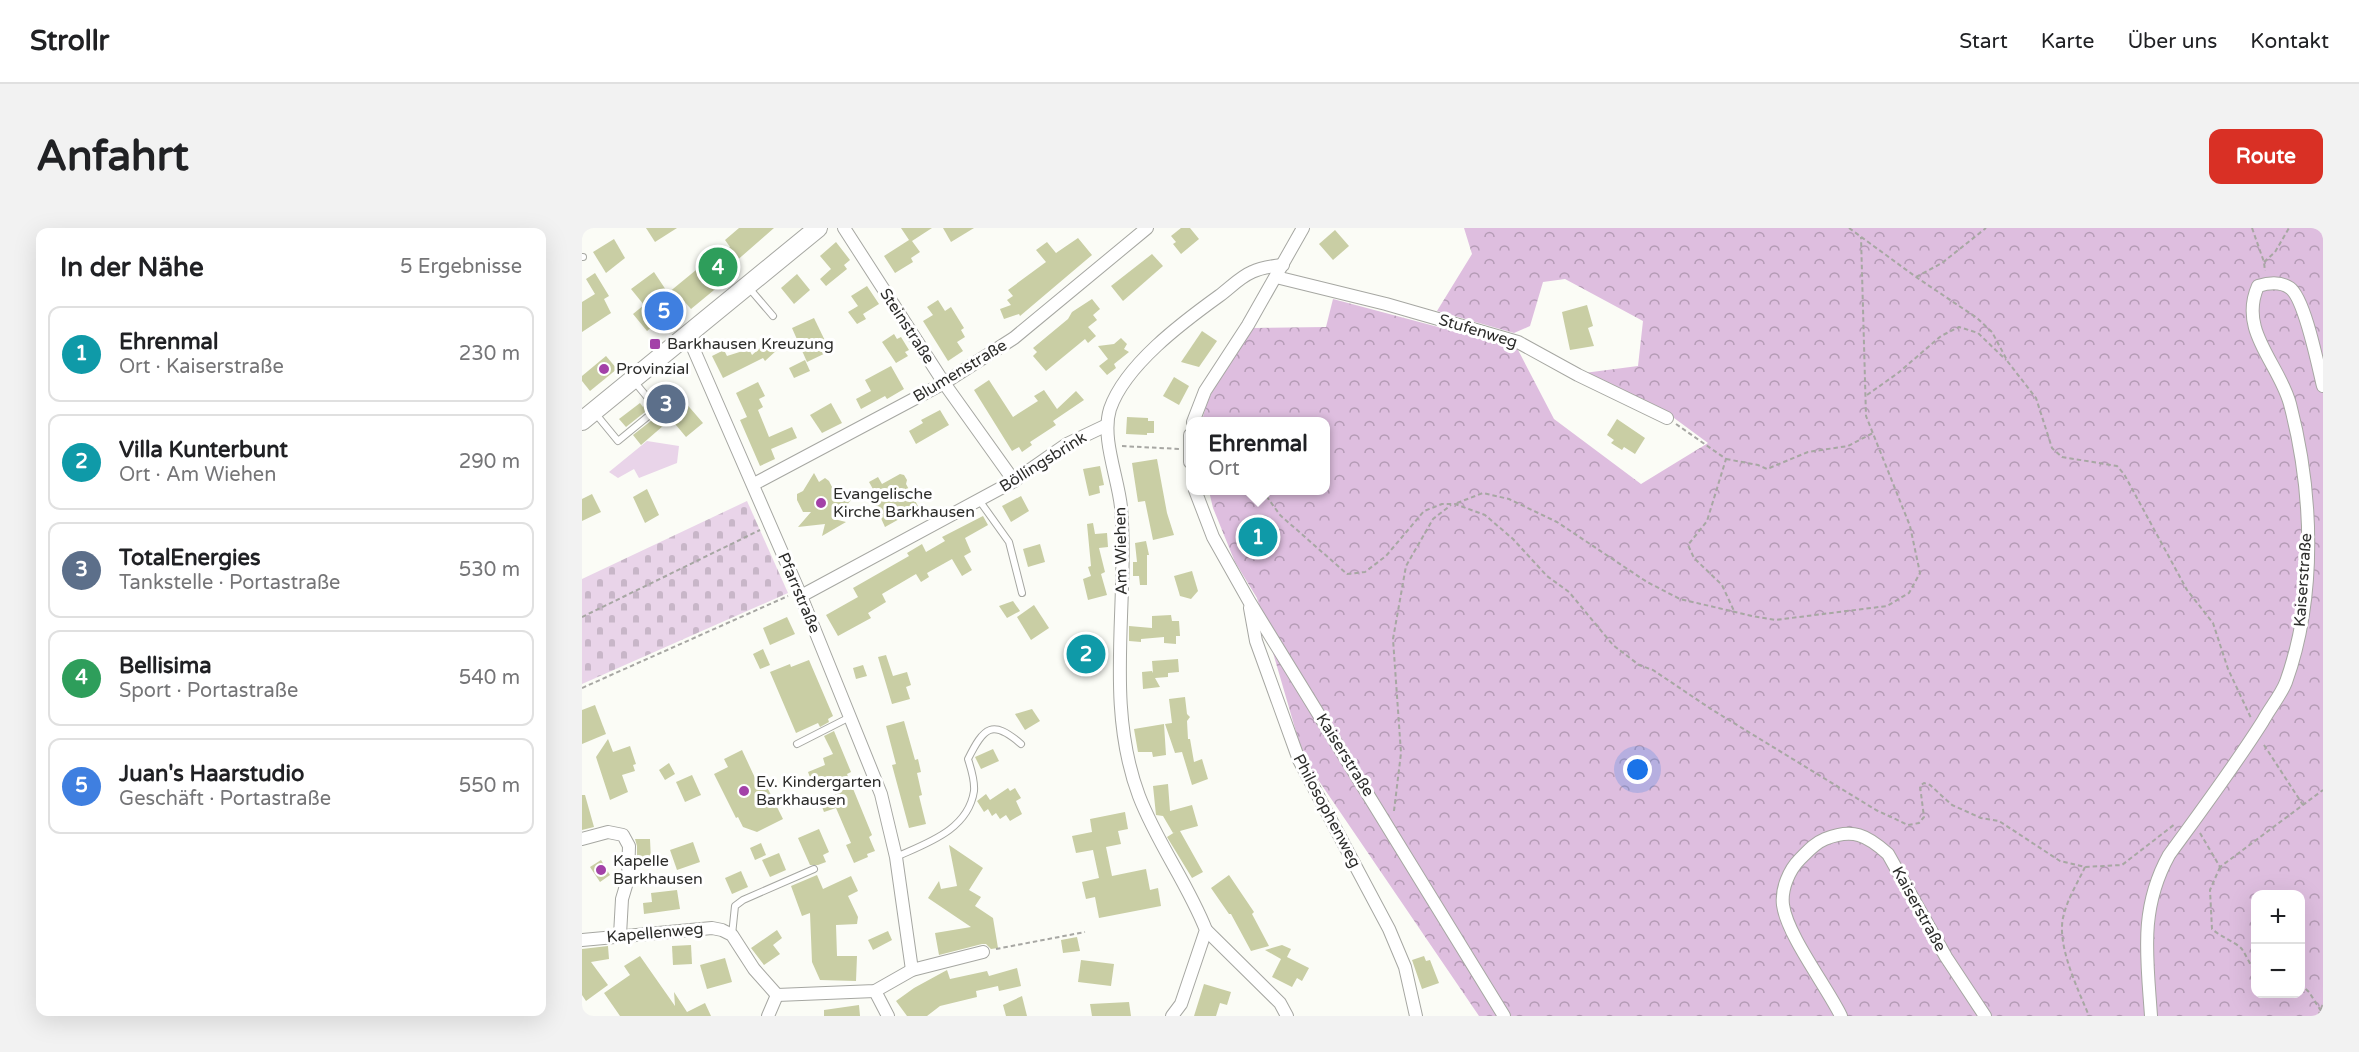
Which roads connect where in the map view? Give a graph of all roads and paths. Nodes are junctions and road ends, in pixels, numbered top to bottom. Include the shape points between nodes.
1 (818, 228) edge
2 (844, 228) edge
3 (1147, 228) edge
4 (1303, 228) edge
5 (1849, 228) edge
6 (1986, 228) edge
7 (2252, 228) edge
8 (2289, 228) edge
9 (1861, 237) junction
10 (2264, 262) junction
11 (1283, 265) junction
12 (1276, 277) junction
13 (1916, 278) junction
14 (2268, 283) junction
15 (747, 286) junction
16 (772, 316) dead end
17 (687, 334) junction
18 (2008, 362) junction
19 (633, 380) junction
20 (944, 382) junction
21 (2323, 386) edge
22 (1866, 395) junction
23 (587, 416) edge
24 (1195, 417) edge
25 (1668, 418) joint
26 (1107, 425) junction
27 (1873, 433) junction
28 (1110, 445) junction
29 (1186, 455) edge
30 (1726, 459) junction
31 (1014, 482) junction
32 (754, 484) junction
33 (1197, 495) edge
34 (1266, 495) edge
35 (979, 500) junction
36 (1455, 504) junction
37 (770, 525) junction
38 (1022, 593) dead end
39 (800, 594) junction
40 (1249, 601) junction
41 (1734, 610) junction
42 (582, 617) edge
43 (582, 687) edge
44 (851, 716) junction
45 (2256, 731) junction
46 (797, 744) dead end
47 (1021, 744) dead end
48 (2323, 790) edge
49 (2303, 805) junction
50 (2193, 822) junction
51 (1390, 827) junction
52 (582, 839) edge
53 (896, 857) junction
54 (2085, 867) junction
55 (2220, 867) junction
56 (814, 869) dead end
57 (1206, 930) junction
58 (1084, 932) dead end
59 (620, 935) junction
60 (732, 935) junction
61 (582, 940) edge
62 (983, 952) joint
63 (2251, 965) edge
64 (912, 970) junction
65 (2305, 988) edge
66 (875, 991) junction
67 (777, 995) junction
68 (2323, 1004) edge
69 (2321, 1011) junction
70 (768, 1016) edge
71 (888, 1016) edge
72 (1172, 1016) edge
73 (1287, 1016) edge
74 (1416, 1016) edge
75 (1504, 1016) edge
76 (1841, 1016) edge
77 (1985, 1016) edge
78 (2089, 1016) edge
79 (2151, 1016) edge
80 (2318, 1016) edge

1 - 15 main road
2 - 20 street, Steinstraße
3 - 20 street, Blumenstraße via 1014,338
4 - 11 street
5 - 9 path
6 - 13 path
7 - 10 path
8 - 10 path
9 - 13 path
9 - 22 path
10 - 14 path
11 - 12 street
11 - 26 street, Am Wiehen via 1250,273 1184,322 1140,363 1120,390
12 - 24 street via 1205,391
12 - 25 street, Stufenweg via 1518,342
13 - 18 path via 1977,318 1992,332
14 - 21 street via 2290,288 2297,299
14 - 45 street, Kaiserstraße via 2258,286 2252,315 2260,341 2290,402 2305,486 2307,532 2301,623 2286,684
15 - 16 lane
15 - 17 main road
17 - 19 main road
17 - 32 street, Pfarrstraße
18 - 22 path via 1978,333 1959,327 1941,336
18 - 45 path via 2036,398 2052,448 2062,457 2117,466 2124,474 2187,590 2213,623 2228,669
19 - 23 main road
19 - 23 lane via 657,410 626,435 618,441
20 - 31 street, Steinstraße
20 - 32 street, Blumenstraße
22 - 27 path via 1866,416
25 - 30 path
26 - 28 street, Am Wiehen
26 - 31 street, Böllingsbrink via 1067,444
27 - 30 path via 1848,446 1808,452 1767,469
27 - 41 path via 1911,526 1920,573 1909,593 1887,606 1774,620
28 - 29 path
28 - 57 street, Am Wiehen via 1121,506 1122,732 1139,796
30 - 41 path via 1707,521 1688,545 1694,558 1722,585
31 - 35 street, Böllingsbrink
32 - 37 street, Pfarrstraße
33 - 40 street, Kaiserstraße via 1213,537
34 - 36 path via 1280,515 1347,574 1365,572 1386,556 1424,511
35 - 38 lane, Böllingsbrink via 1009,542
35 - 39 street, Böllingsbrink
36 - 41 path via 1483,493 1509,499 1557,522 1647,582 1680,599
36 - 51 path via 1433,519 1406,566 1392,639 1401,753
36 - 54 path via 1485,515 1513,539 1547,576 1569,592 1613,645 1639,665 1653,670 1876,810 1908,825 1919,823 1924,817 1920,786 1930,784 1952,805 1999,821 2060,861
37 - 39 street, Pfarrstraße
37 - 42 path
39 - 43 path
39 - 44 street, Pfarrstraße
40 - 51 street, Kaiserstraße
40 - 74 street, Philosophenweg via 1256,641 1299,760 1389,929 1405,967
44 - 46 lane
44 - 53 street, Pfarrstraße via 881,794
45 - 49 path
45 - 50 street, Kaiserstraße
47 - 53 lane via 1004,729 993,729 978,738 968,759 974,791 966,810 950,832
48 - 49 path
49 - 55 path
50 - 54 path via 2183,819 2168,828 2122,865
50 - 55 path
50 - 79 street, Kaiserstraße via 2169,855 2151,897 2146,951
51 - 75 street, Kaiserstraße
52 - 59 street via 608,832 623,835 628,846
53 - 64 street, Pfarrstraße
54 - 78 path via 2063,915 2062,938
55 - 63 path via 2210,890 2212,928 2242,948
56 - 60 lane via 735,906
57 - 72 street via 1181,1004
57 - 73 street via 1280,1003
58 - 62 path
59 - 60 street, Kapellenweg via 712,928
59 - 61 street, Kapellenweg
60 - 67 street
62 - 64 street
64 - 66 street
65 - 69 path
66 - 67 street
66 - 71 street
67 - 70 street
68 - 69 path
69 - 80 path
76 - 77 street, Kaiserstraße via 1794,935 1783,905 1788,877 1795,864 1821,840 1847,833 1874,841 1888,854 1951,966

